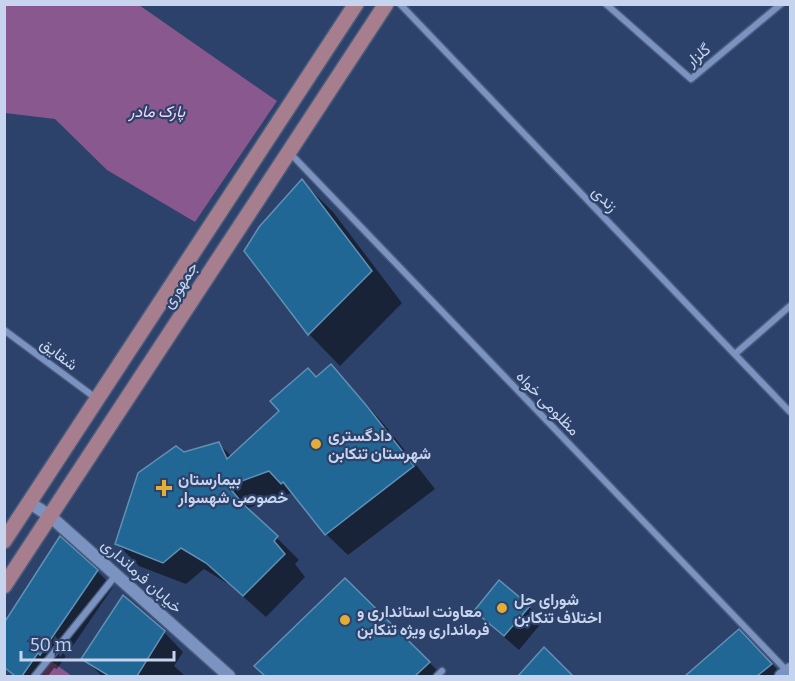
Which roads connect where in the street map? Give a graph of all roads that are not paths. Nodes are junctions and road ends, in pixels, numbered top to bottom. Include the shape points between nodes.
1 (356, 4) edge
2 (386, 4) edge
3 (400, 4) edge
4 (606, 4) edge
5 (781, 4) edge
6 (289, 152) junction
7 (790, 306) edge
8 (4, 330) edge
9 (735, 354) junction
10 (97, 400) junction
11 (790, 412) edge
12 (30, 503) junction
13 (50, 516) junction
14 (4, 541) edge
15 (116, 575) junction
16 (4, 586) edge
17 (786, 672) edge
18 (35, 676) edge
19 (229, 676) edge

1 - 10 main road, جمهوری
2 - 6 main road, جمهوری
3 - 9 street, زندی
4 - 5 street, گلزار via 691,80
6 - 13 main road, جمهوری
6 - 17 street, مظلومی خواه
7 - 9 street
8 - 10 street, شقایق
9 - 11 street, زندی
10 - 12 main road, جمهوری
12 - 13 main road, خیابان فرمانداری
12 - 14 main road, جمهوری
13 - 15 main road, خیابان فرمانداری
13 - 16 main road, جمهوری
15 - 18 street
15 - 19 main road, خیابان فرمانداری

